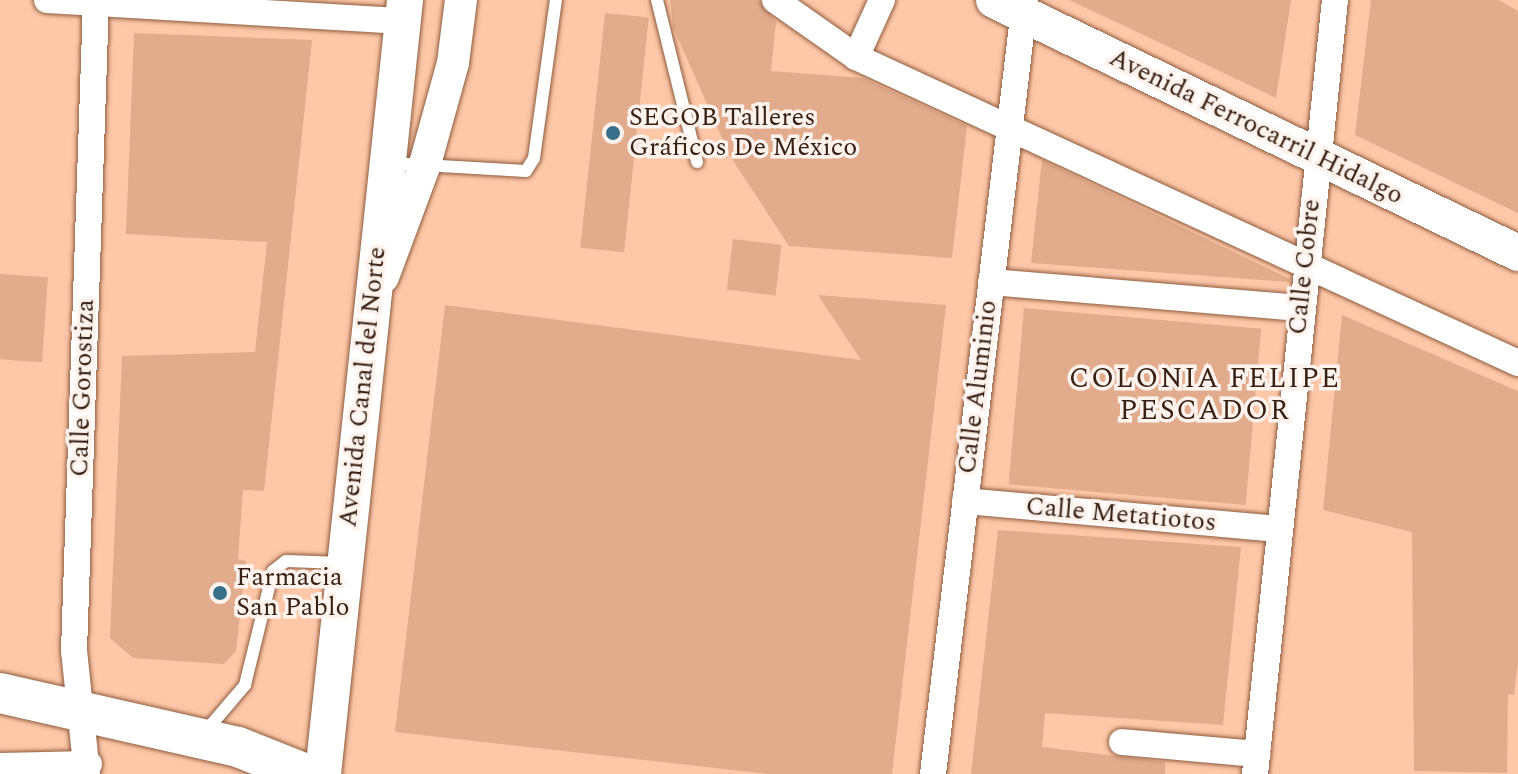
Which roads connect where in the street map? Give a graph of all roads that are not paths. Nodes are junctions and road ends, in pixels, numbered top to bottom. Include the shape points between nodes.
1 (47, 0) edge
2 (461, 0) edge
3 (556, 0) edge
4 (657, 0) edge
5 (775, 0) edge
6 (882, 0) edge
7 (1335, 0) edge
8 (96, 2) edge
9 (1014, 5) edge
10 (403, 11) edge
11 (856, 57) junction
12 (1008, 127) junction
13 (1316, 157) junction
14 (697, 162) dead end
15 (386, 163) junction
16 (425, 164) junction
17 (1518, 253) edge
18 (1307, 264) junction
19 (991, 282) junction
20 (1300, 308) junction
21 (371, 310) junction
22 (1518, 363) edge
23 (965, 501) junction
24 (1277, 529) junction
25 (345, 563) junction
26 (0, 693) edge
27 (81, 710) junction
28 (200, 738) junction
29 (1122, 742) dead end
30 (1256, 764) edge
31 (0, 766) edge
32 (88, 769) edge
33 (282, 770) edge
34 (323, 774) edge
35 (933, 774) edge

1 - 8 street
2 - 16 street via 453,63
3 - 16 lane via 531,165 511,175
4 - 14 lane
5 - 11 street
6 - 11 street
7 - 13 street, Calle Cobre
8 - 10 street
8 - 27 street, Calle Gorostiza via 74,651
9 - 12 street, Calle Aluminio
9 - 13 main road, Avenida Ferrocarril Hidalgo
10 - 15 main road, Avenida Canal del Norte
11 - 12 street
12 - 18 street
12 - 19 street, Calle Aluminio
13 - 17 main road, Avenida Ferrocarril Hidalgo
13 - 18 street, Calle Cobre
15 - 16 lane
15 - 21 main road, Avenida Canal del Norte
16 - 21 street
18 - 20 street, Calle Cobre
18 - 22 street
19 - 20 street
19 - 23 street, Calle Aluminio
20 - 24 street, Calle Cobre
21 - 25 main road, Avenida Canal del Norte
23 - 24 street, Calle Metatiotos
23 - 35 street, Calle Aluminio
24 - 30 street, Calle Cobre
25 - 28 lane via 286,561 273,571 245,685
25 - 34 main road, Avenida Canal del Norte
26 - 27 main road
27 - 28 main road
27 - 32 street, Calle Gorostiza
28 - 33 main road
29 - 30 street
31 - 32 street

